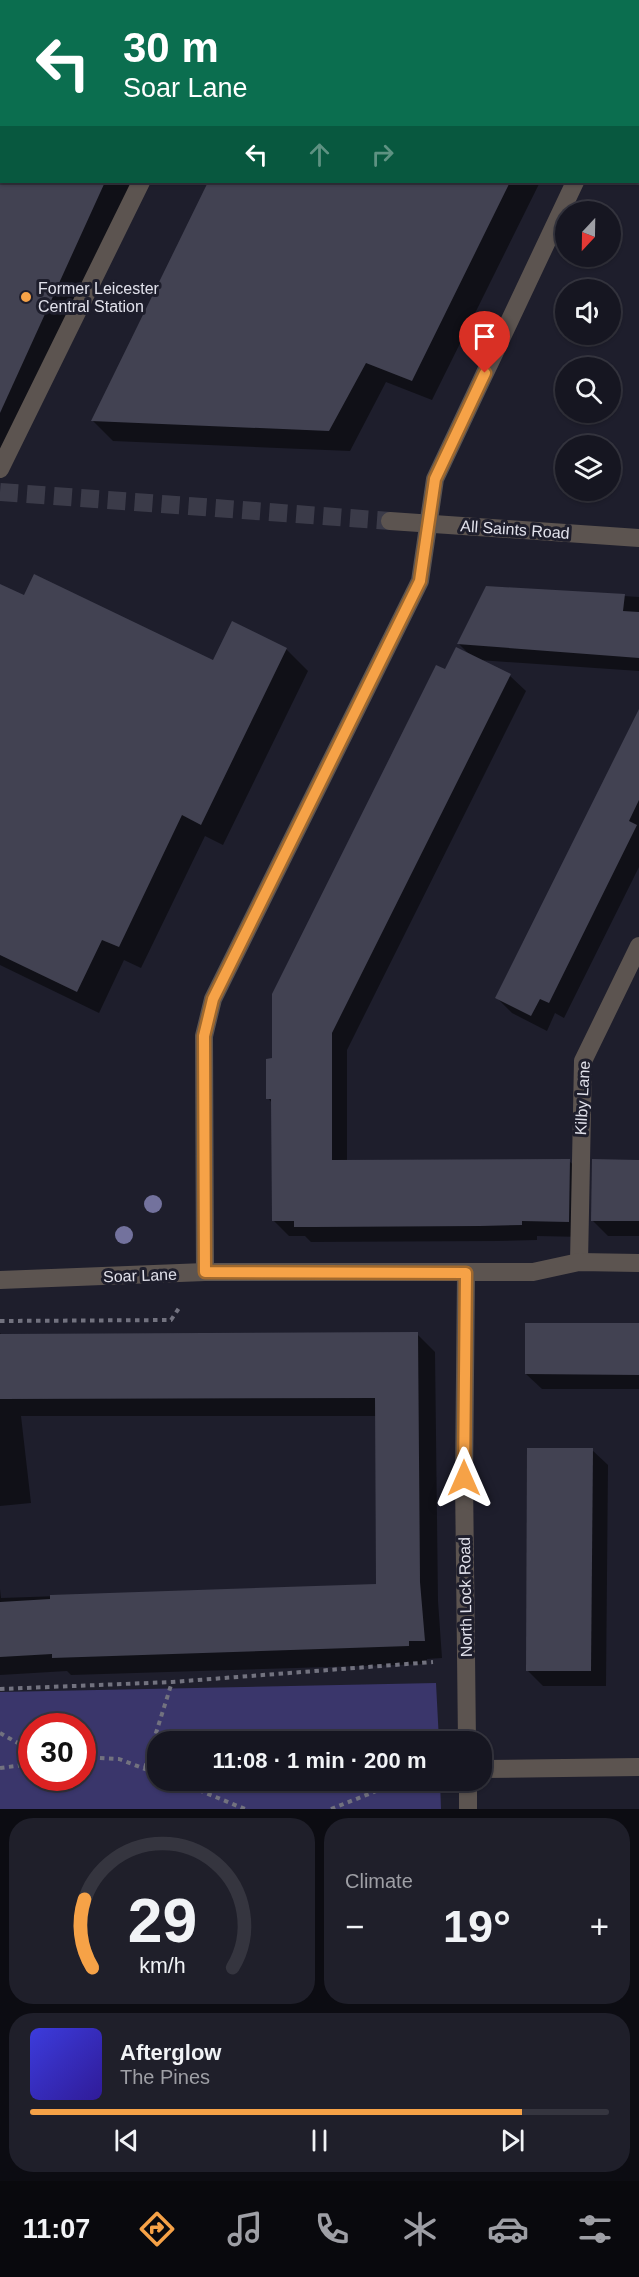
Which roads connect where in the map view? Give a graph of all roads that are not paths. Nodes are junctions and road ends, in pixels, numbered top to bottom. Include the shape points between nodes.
1 (141, 183) edge
2 (575, 183) edge
3 (0, 470) edge
4 (390, 521) tunnel mouth
5 (428, 523) junction
6 (639, 538) edge
7 (639, 946) edge
8 (579, 1262) junction
9 (639, 1263) edge
10 (205, 1272) junction
11 (466, 1273) junction
12 (0, 1280) edge
13 (467, 1731) edge
14 (639, 1767) edge
15 (492, 1769) edge
16 (468, 1791) edge
17 (468, 1809) edge

1 - 3 street
2 - 5 street via 435,479
4 - 5 street, All Saints Road
5 - 6 street, All Saints Road
5 - 10 street via 420,581 209,1011 204,1036
7 - 8 street, Kilby Lane via 583,1060
8 - 9 street, Soar Lane
8 - 11 street, Soar Lane via 533,1272
10 - 11 street, Soar Lane
10 - 12 street, Soar Lane
11 - 13 street, North Lock Road
14 - 15 street
16 - 17 street

